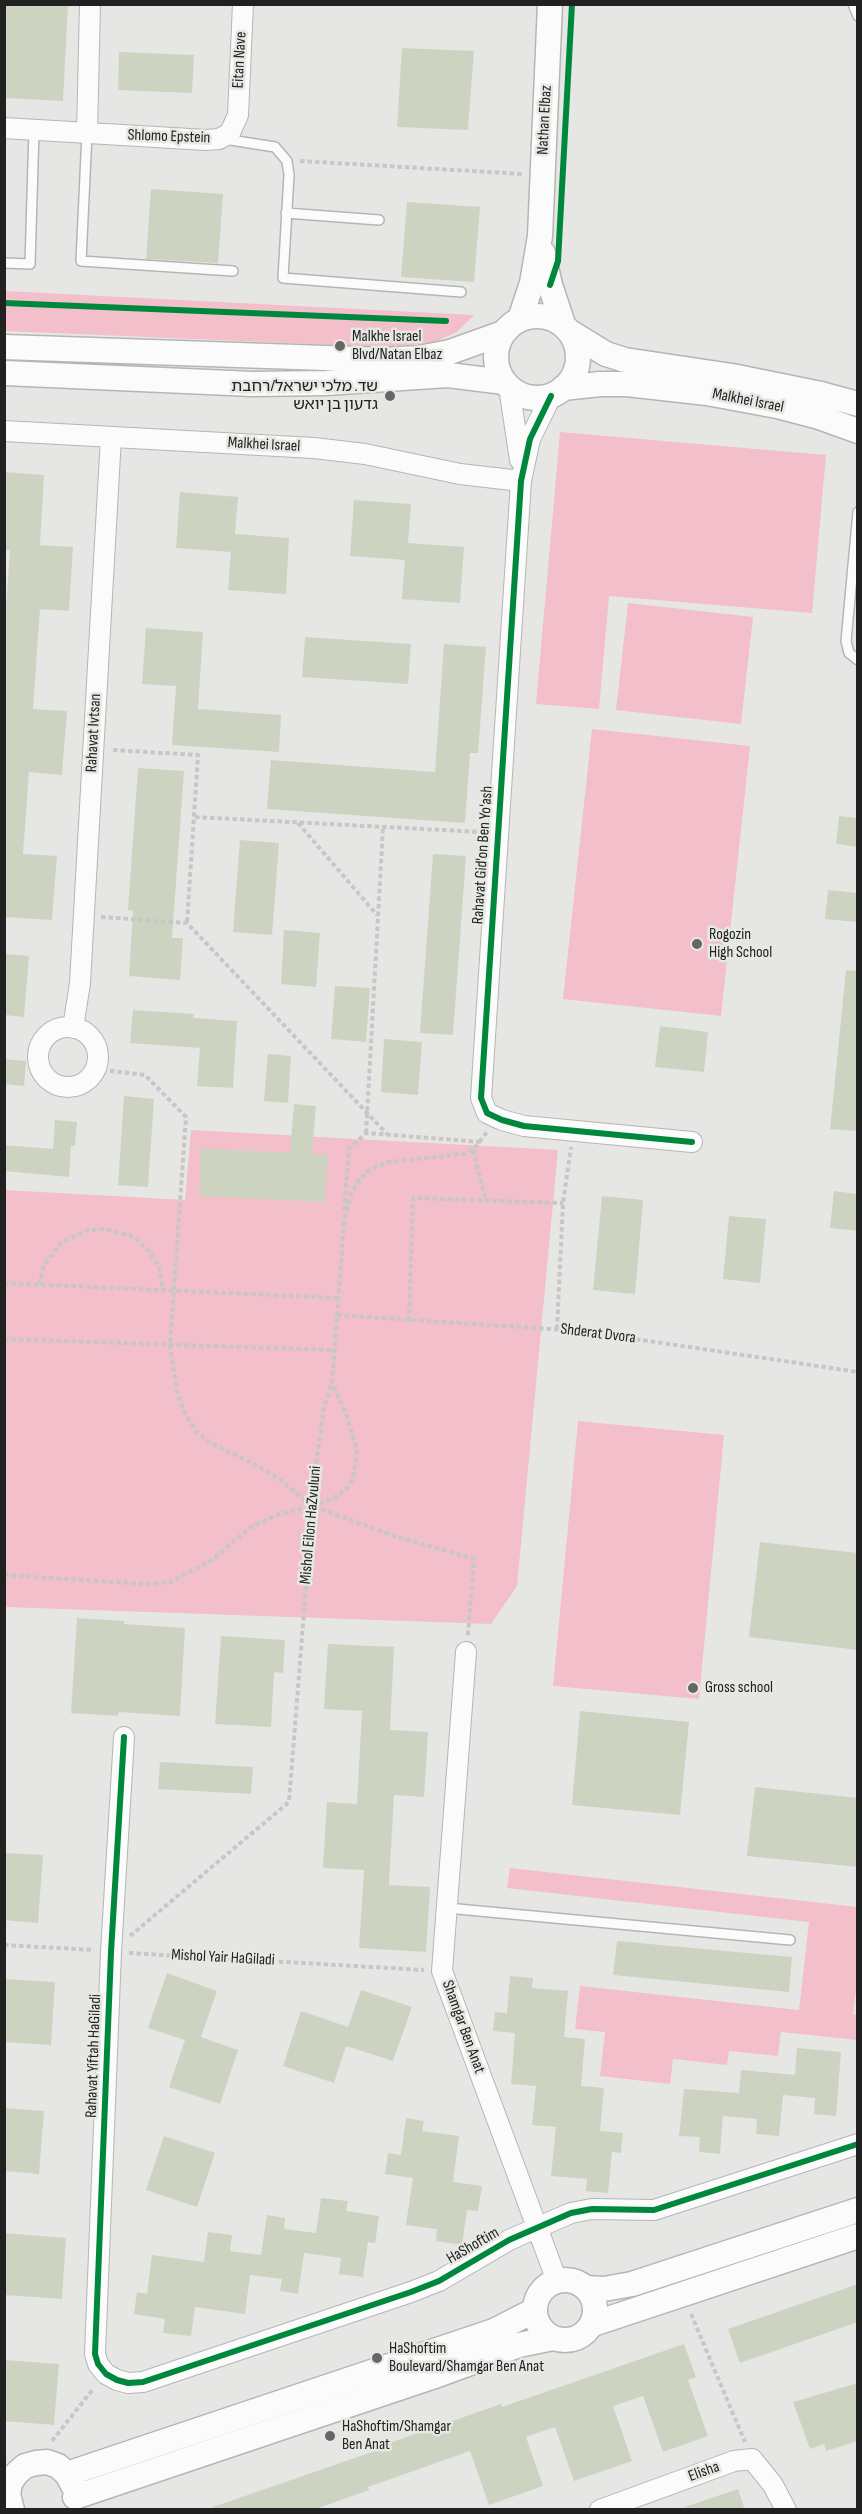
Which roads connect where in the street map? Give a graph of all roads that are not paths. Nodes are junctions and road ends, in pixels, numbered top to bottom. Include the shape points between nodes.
1 (90, 4) edge
2 (243, 4) edge
3 (550, 4) edge
4 (853, 4) edge
5 (858, 16) edge
6 (237, 115) joint
7 (4, 128) edge
8 (34, 130) junction
9 (87, 133) junction
10 (219, 139) junction
11 (285, 213) junction
12 (380, 220) dead end
13 (540, 236) junction
14 (4, 262) edge
15 (233, 272) dead end
16 (461, 292) dead end
17 (511, 326) junction
18 (567, 328) junction
19 (4, 347) edge
20 (4, 372) edge
21 (507, 384) junction
22 (557, 392) junction
23 (858, 404) edge
24 (4, 431) edge
25 (858, 431) edge
26 (111, 437) junction
27 (521, 481) junction
28 (858, 512) edge
29 (858, 660) edge
30 (74, 1028) junction
31 (692, 1142) dead end
32 (466, 1652) road end
33 (124, 1737) dead end
34 (447, 1908) junction
35 (790, 1940) dead end
36 (858, 2144) edge
37 (858, 2210) edge
38 (536, 2228) junction
39 (858, 2236) edge
40 (557, 2281) junction
41 (586, 2288) junction
42 (535, 2310) junction
43 (593, 2324) junction
44 (553, 2338) junction
45 (106, 2374) joint
46 (19, 2470) edge
47 (67, 2474) junction
48 (74, 2503) edge
49 (9, 2506) edge
50 (600, 2510) edge
51 (786, 2510) edge

1 - 9 street
2 - 6 street, Eitan Nave
3 - 13 street, Nathan Elbaz
4 - 5 lane
6 - 10 street, Shlomo Epstein via 230,133
7 - 8 street, Shlomo Epstein
8 - 9 street, Shlomo Epstein
8 - 14 lane via 30,264
9 - 10 street, Shlomo Epstein
9 - 15 lane via 81,261
10 - 11 lane via 275,147 287,161
11 - 12 lane
11 - 16 lane via 283,278
13 - 17 street, Nathan Elbaz via 532,283
13 - 18 street, Nathan Elbaz via 550,285
17 - 18 street via 542,315
17 - 19 street via 450,352 384,360
17 - 21 street via 496,354 496,365
18 - 22 street via 576,342 578,364 573,377
18 - 23 street, Malkhei Israel via 606,354 625,360 732,376
20 - 21 street via 253,384 448,375
21 - 22 street via 529,397
21 - 27 street, Rahavat Gid'on Ben Yo'ash via 518,437
22 - 25 street, Malkhei Israel via 600,384 627,384 708,393 777,406
22 - 27 street, Rahavat Gid'on Ben Yo'ash via 530,439
24 - 26 street, Malkhei Israel
26 - 27 street, Malkhei Israel via 314,448
26 - 30 street, Rahavat Ivtsan via 80,982
27 - 31 street, Rahavat Gid'on Ben Yo'ash via 482,1106 493,1117 524,1126
28 - 29 lane via 846,641 849,653
30 - 30 street via 87,1033 98,1055 87,1080 68,1087 54,1083 43,1073 39,1059 44,1040 54,1030
32 - 34 street, Shamgar Ben Anat
33 - 45 street, Rahavat Yiftah HaGiladi via 95,2354
34 - 35 lane
34 - 38 street, Shamgar Ben Anat via 442,1971
36 - 38 street, HaShoftim via 654,2210 592,2209
37 - 41 street via 632,2284
38 - 40 street, Shamgar Ben Anat
38 - 45 street, HaShoftim via 411,2292 143,2382 128,2383
39 - 43 street
40 - 41 street via 568,2280
40 - 42 street via 539,2295
41 - 43 street via 596,2305
42 - 44 street via 538,2323
42 - 47 street via 494,2331
43 - 44 street via 571,2340
44 - 48 street via 519,2345
46 - 47 street via 47,2462
46 - 49 street via 8,2494
47 - 48 street via 74,2488
50 - 51 street, Elisha via 734,2461 752,2459 773,2485

